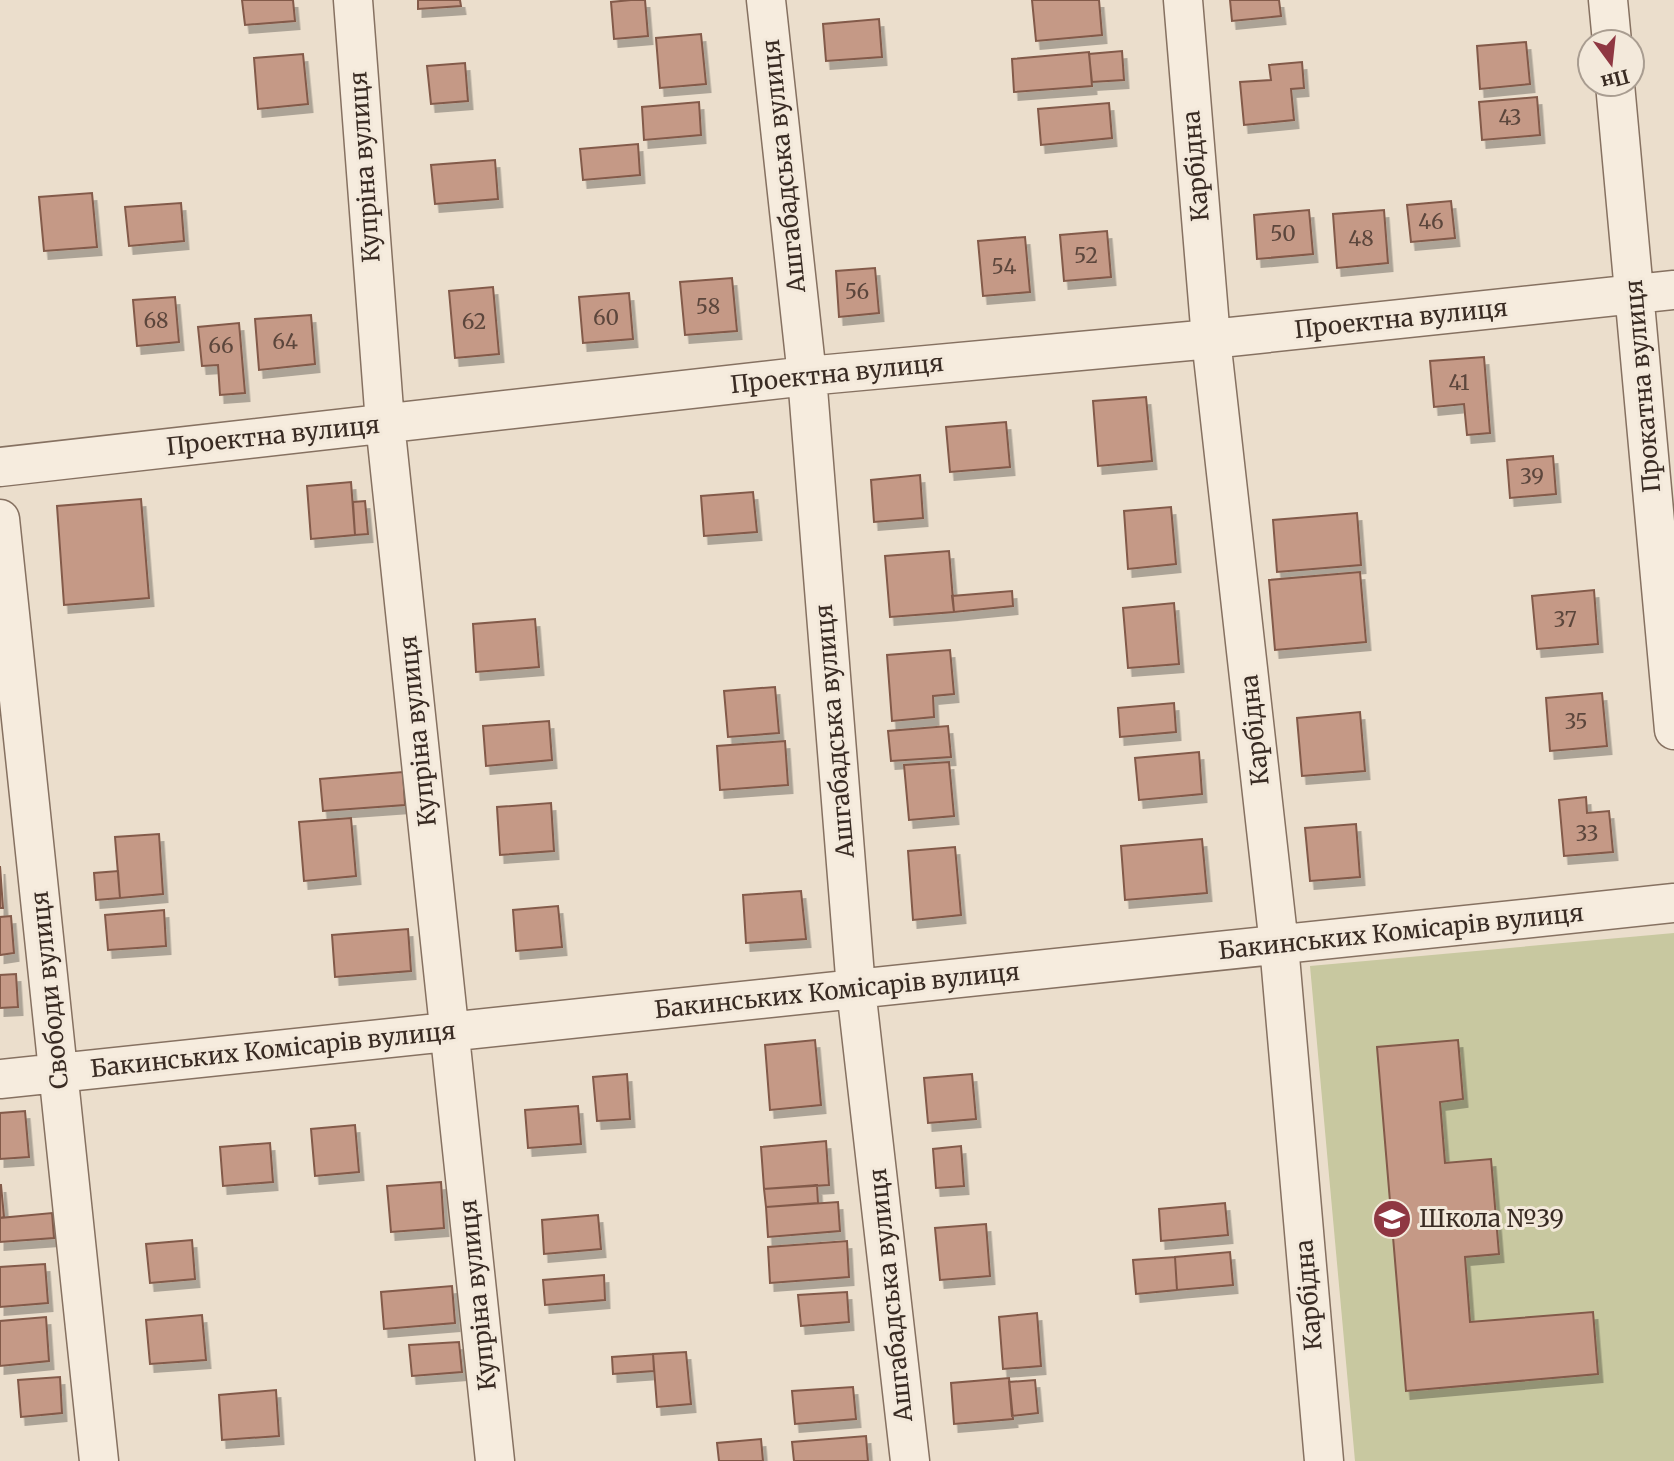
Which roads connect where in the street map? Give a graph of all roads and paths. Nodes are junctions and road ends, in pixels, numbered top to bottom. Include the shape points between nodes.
1 (353, 0) edge
2 (766, 0) edge
3 (1182, 0) edge
4 (1608, 0) edge
5 (1611, 28) edge
6 (1616, 98) edge
7 (1674, 290) edge
8 (1634, 295) junction
9 (1211, 339) junction
10 (807, 376) junction
11 (385, 423) junction
12 (0, 467) edge
13 (0, 519) edge
14 (1674, 730) edge
15 (1674, 904) edge
16 (1279, 945) junction
17 (856, 989) junction
18 (450, 1032) junction
19 (58, 1073) junction
20 (0, 1079) edge
21 (99, 1461) edge
22 (495, 1461) edge
23 (910, 1461) edge
24 (1324, 1461) edge

1 - 11 street, Купріна вулиця
2 - 10 street, Ашгабадська вулиця
3 - 9 street, Карбідна
4 - 5 street
6 - 8 street, Прокатна вулиця
7 - 8 street, Проектна вулиця
8 - 9 street, Проектна вулиця
8 - 14 street, Прокатна вулиця
9 - 10 street, Проектна вулиця
9 - 16 street, Карбідна
10 - 11 street, Проектна вулиця
10 - 17 street, Ашгабадська вулиця
11 - 12 street, Проектна вулиця
11 - 18 street, Купріна вулиця
13 - 19 street, Свободи вулиця
15 - 16 street, Бакинських Комісарів вулиця
16 - 17 street, Бакинських Комісарів вулиця
16 - 24 street, Карбідна
17 - 18 street, Бакинських Комісарів вулиця
17 - 23 street, Ашгабадська вулиця
18 - 19 street, Бакинських Комісарів вулиця
18 - 22 street, Купріна вулиця
19 - 20 street, Бакинських Комісарів вулиця
19 - 21 street, Свободи вулиця

